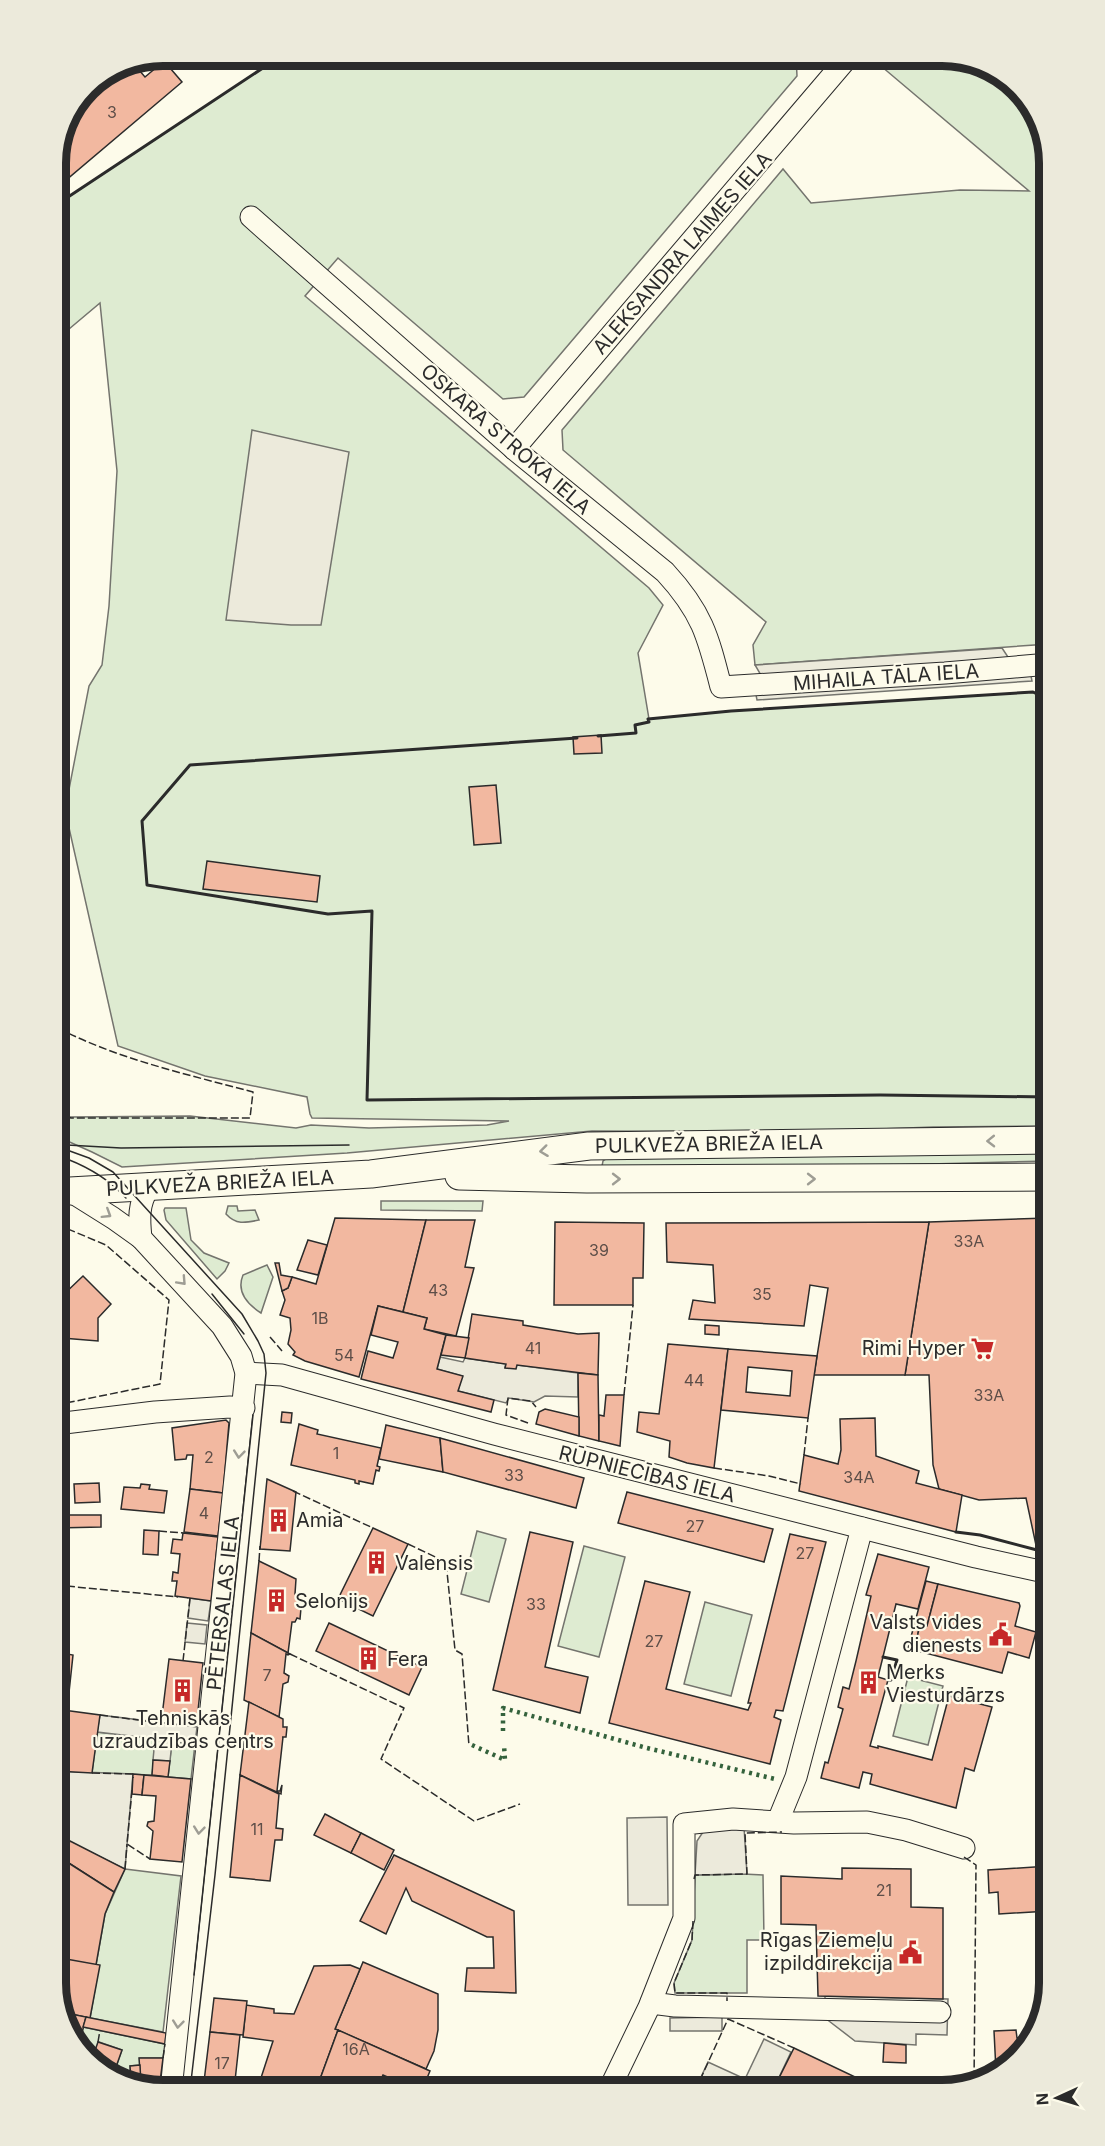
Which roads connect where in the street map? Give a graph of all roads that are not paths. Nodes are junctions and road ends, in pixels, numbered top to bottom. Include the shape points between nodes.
1 (836, 66) edge
2 (251, 217) dead end
3 (514, 449) junction
4 (1039, 665) edge
5 (722, 687) joint
6 (1039, 1140) edge
7 (589, 1146) junction
8 (370, 1174) junction
9 (1039, 1177) edge
10 (587, 1179) junction
11 (149, 1187) junction
12 (66, 1190) edge
13 (66, 1192) edge
14 (141, 1239) junction
15 (246, 1373) junction
16 (244, 1408) junction
17 (66, 1423) edge
18 (862, 1528) junction
19 (1039, 1571) edge
20 (778, 1821) junction
21 (964, 1848) dead end
22 (651, 2002) junction
23 (940, 2012) dead end
24 (172, 2080) edge
25 (614, 2080) edge

1 - 3 street, ALEKSANDRA LAIMES IELA
2 - 3 street, OSKARA STROKA IELA
3 - 5 street, OSKARA STROKA IELA via 681,589 709,638
4 - 5 street, MIHAILA TĀLA IELA
6 -> 7 main road, PULKVEŽA BRIEŽA IELA
7 -> 8 main road, PULKVEŽA BRIEŽA IELA
7 - 10 main road via 577,1153 573,1163 577,1173
8 - 10 main road, PULKVEŽA BRIEŽA IELA
8 - 11 main road, PULKVEŽA BRIEŽA IELA
10 -> 9 main road, PULKVEŽA BRIEŽA IELA
11 - 12 main road, PULKVEŽA BRIEŽA IELA
11 - 14 street via 139,1213
13 -> 14 street, PĒTERSALAS IELA
14 -> 15 street, PĒTERSALAS IELA via 222,1326 241,1356
15 - 16 street, PĒTERSALAS IELA
15 - 18 street, RŪPNIECĪBAS IELA via 282,1375
16 - 17 street via 155,1412
16 -> 24 street, PĒTERSALAS IELA
18 - 19 street, RŪPNIECĪBAS IELA
18 - 20 street via 796,1777
20 - 21 street via 867,1822
20 - 22 street via 733,1819 684,1824 684,1918
22 - 23 street via 675,2006
22 - 25 street

